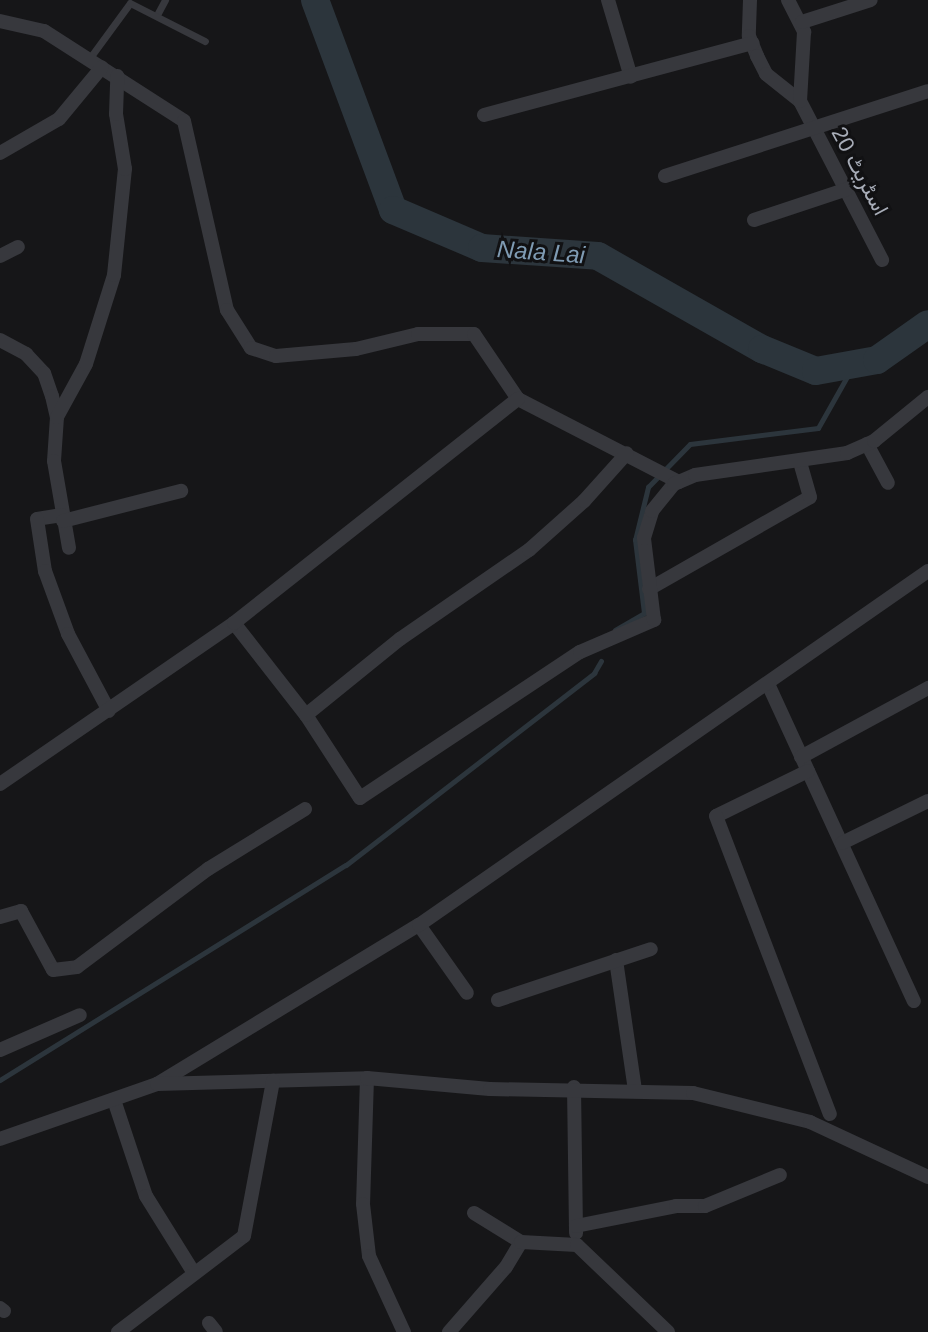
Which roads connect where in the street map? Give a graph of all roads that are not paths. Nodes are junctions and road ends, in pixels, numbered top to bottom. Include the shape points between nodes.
1 (165, 0) edge
2 (608, 0) edge
3 (750, 0) edge
4 (788, 0) edge
5 (871, 0) edge
6 (158, 13) junction
7 (0, 21) edge
8 (802, 22) junction
9 (205, 41) dead end
10 (752, 43) junction
11 (95, 63) junction
12 (117, 76) junction
13 (631, 77) junction
14 (928, 91) edge
15 (800, 101) junction
16 (484, 115) dead end
17 (813, 129) junction
18 (0, 153) edge
19 (665, 176) dead end
20 (847, 189) junction
21 (754, 220) dead end
22 (18, 247) dead end
23 (0, 256) edge
24 (882, 260) dead end
25 (0, 340) edge
26 (928, 397) edge
27 (518, 399) junction
28 (57, 417) junction
29 (867, 444) junction
30 (627, 453) junction
31 (800, 461) junction
32 (679, 482) junction
33 (888, 483) dead end
34 (181, 491) dead end
35 (63, 518) junction
36 (69, 548) dead end
37 (928, 571) edge
38 (649, 589) junction
39 (234, 623) junction
40 (768, 684) junction
41 (928, 688) edge
42 (109, 711) junction
43 (306, 715) junction
44 (801, 757) junction
45 (808, 771) junction
46 (0, 784) edge
47 (928, 801) edge
48 (305, 809) dead end
49 (842, 843) junction
50 (0, 917) edge
51 (419, 925) junction
52 (651, 949) dead end
53 (616, 960) junction
54 (467, 993) dead end
55 (498, 1000) dead end
56 (914, 1001) dead end
57 (80, 1015) dead end
58 (0, 1050) edge
59 (367, 1078) junction
60 (273, 1081) junction
61 (157, 1084) junction
62 (574, 1087) junction
63 (635, 1090) junction
64 (114, 1100) junction
65 (830, 1114) dead end
66 (0, 1139) edge
67 (780, 1175) dead end
68 (928, 1177) edge
69 (474, 1213) dead end
70 (576, 1226) junction
71 (521, 1242) junction
72 (577, 1245) junction
73 (194, 1273) junction
74 (457, 1329) edge
75 (118, 1332) edge
76 (404, 1332) edge
77 (668, 1332) edge

1 - 6 lane
2 - 13 street
3 - 10 street, اسٹریٹ 20
4 - 8 street
5 - 8 street
6 - 9 lane
6 - 11 lane via 130,3
7 - 11 street via 44,31
8 - 15 street, اسٹریٹ 20
10 - 13 street
10 - 15 street, اسٹریٹ 20 via 766,74
11 - 12 street
11 - 18 street via 59,119
12 - 27 street via 184,121 227,310 251,348 276,356 356,349 418,334 474,334
12 - 28 street via 116,114 125,169 114,275 86,364
13 - 16 street
14 - 17 street
15 - 17 street, اسٹریٹ 20
17 - 19 street
17 - 20 street, اسٹریٹ 20
20 - 21 street
20 - 24 street, اسٹریٹ 20
22 - 23 street
25 - 28 street via 26,354 44,373
26 - 29 street
27 - 30 street
27 - 39 street
28 - 35 street via 54,461
29 - 31 street
29 - 33 street
30 - 32 street
30 - 43 street via 529,550 400,639
31 - 32 street
31 - 38 street via 810,497
32 - 38 street via 658,501 647,523 644,565
34 - 35 street
35 - 36 street
35 - 42 street via 37,519 45,571 68,634
37 - 40 street
38 - 43 street via 655,613 648,624 580,652 360,798
39 - 42 street
39 - 43 street
40 - 44 street
40 - 51 street
41 - 44 street
42 - 46 street
44 - 45 street
45 - 49 street
45 - 65 street via 716,816
47 - 49 street
48 - 50 street via 208,869 77,967 53,970 21,911
49 - 56 street
51 - 54 street
51 - 61 street
52 - 53 street
53 - 55 street
53 - 63 street
57 - 58 street
59 - 60 street
59 - 62 street via 490,1089
59 - 76 street via 363,1204 369,1256
60 - 61 street
60 - 73 street via 244,1236
61 - 64 street
62 - 63 street
62 - 70 street
63 - 68 street via 693,1093 810,1122
64 - 66 street
64 - 73 street via 146,1196
67 - 70 street via 705,1206 676,1206
69 - 71 street
70 - 72 street
71 - 72 street
71 - 74 street
72 - 77 street
73 - 75 street

